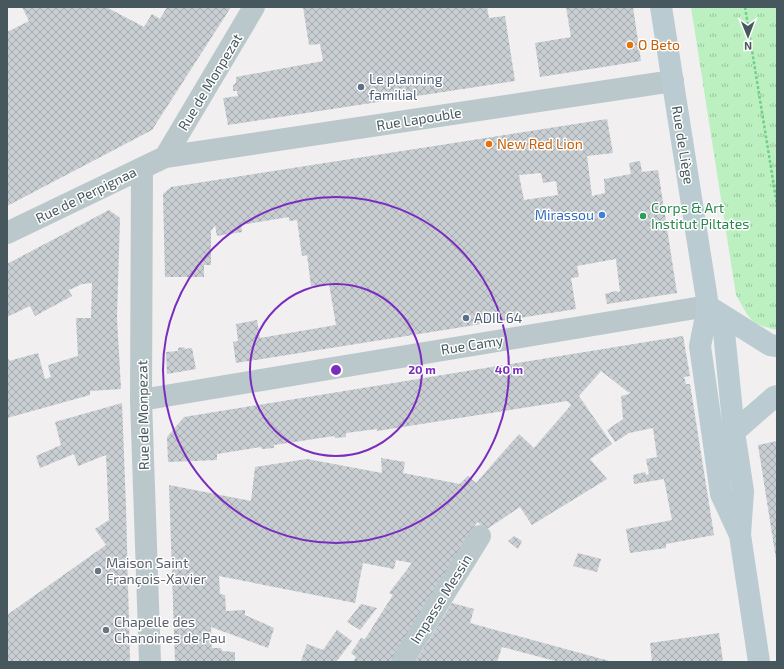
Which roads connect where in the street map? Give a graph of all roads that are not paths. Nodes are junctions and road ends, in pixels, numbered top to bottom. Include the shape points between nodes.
1 (254, 7) edge
2 (661, 7) edge
3 (673, 81) junction
4 (165, 158) junction
5 (142, 168) junction
6 (7, 233) edge
7 (708, 306) junction
8 (777, 346) edge
9 (777, 396) edge
10 (142, 400) junction
11 (734, 432) junction
12 (740, 534) junction
13 (480, 536) dead end
14 (150, 662) edge
15 (402, 662) edge
16 (759, 662) edge

1 - 4 street, Rue de Monpezat
2 - 3 street, Rue de Liège
3 - 4 street, Rue Lapouble
3 - 7 street, Rue de Liège
4 - 5 street, Rue de Perpignaa
5 - 6 street, Rue de Perpignaa
5 - 10 street, Rue de Monpezat
7 - 8 street
7 - 10 street, Rue Camy
7 - 11 street, Rue de Liège via 724,332
7 - 12 street, Rue de Liège via 700,346 712,434 722,494
9 - 11 street
10 - 14 street, Rue de Monpezat
11 - 12 street, Rue de Liège via 743,491
12 - 16 street
13 - 15 street, Impasse Messin

